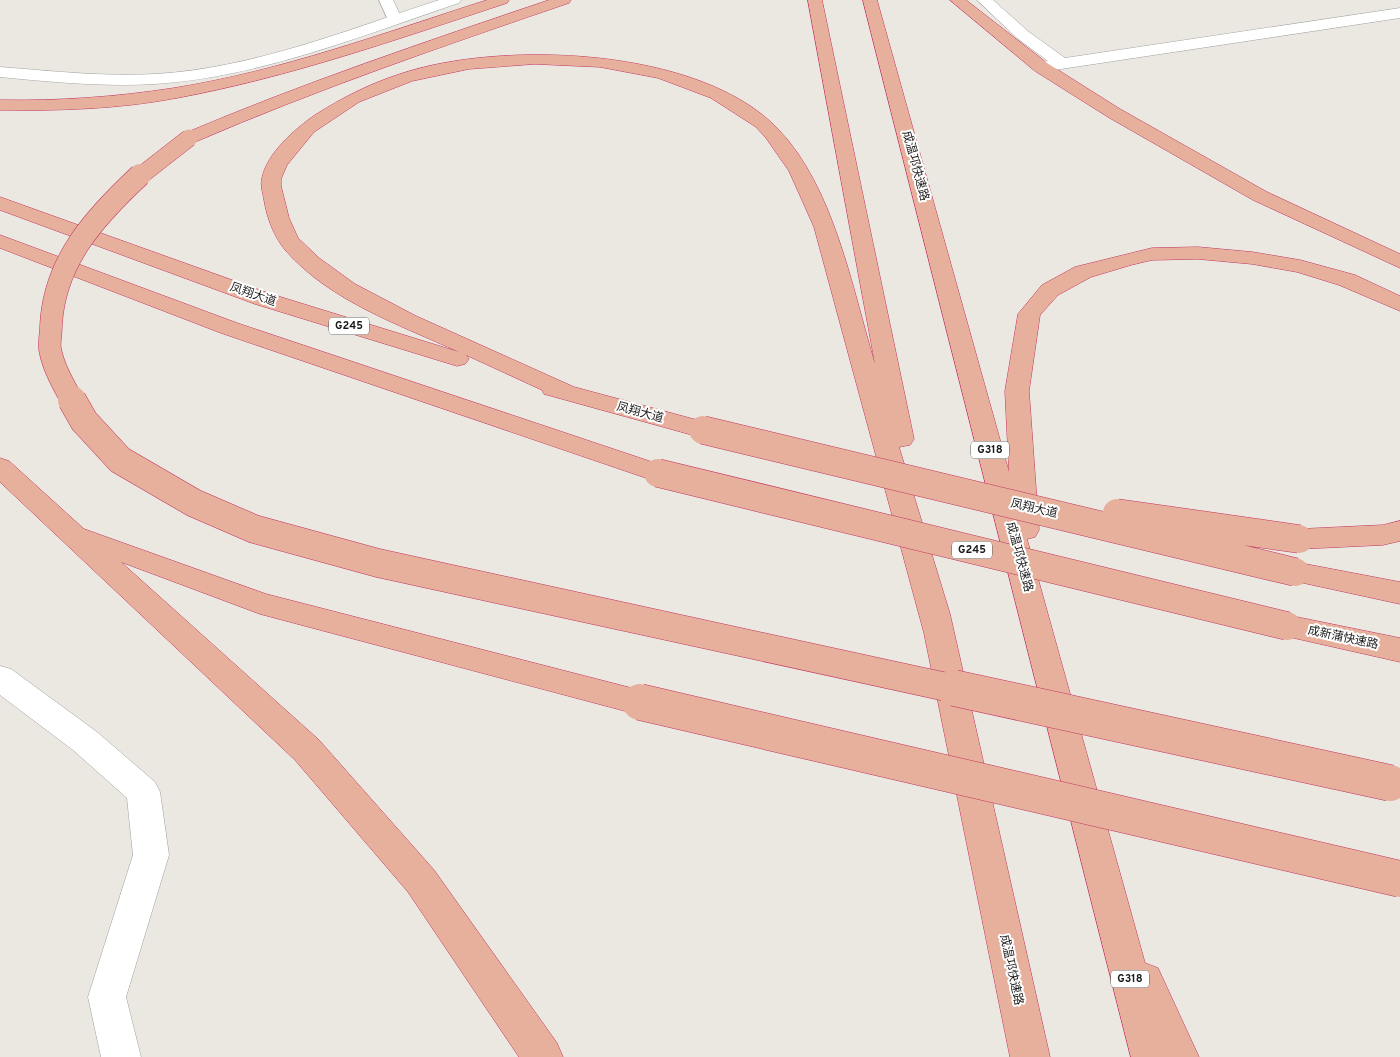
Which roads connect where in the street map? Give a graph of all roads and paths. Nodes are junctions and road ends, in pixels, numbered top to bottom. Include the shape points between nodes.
1 (386, 0) edge
2 (454, 0) edge
3 (502, 0) edge
4 (564, 0) edge
5 (815, 0) edge
6 (870, 0) edge
7 (957, 0) edge
8 (984, 0) edge
9 (1400, 13) edge
10 (394, 19) junction
11 (1062, 64) junction
12 (1041, 67) junction
13 (0, 72) edge
14 (0, 106) edge
15 (0, 203) edge
16 (0, 241) edge
17 (1400, 262) edge
18 (1400, 304) edge
19 (569, 394) junction
20 (0, 467) edge
21 (951, 490) junction
22 (1400, 532) edge
23 (72, 533) junction
24 (1400, 593) edge
25 (1029, 596) junction
26 (938, 631) junction
27 (1400, 650) edge
28 (0, 678) edge
29 (1395, 784) edge
30 (1400, 879) edge
31 (1108, 901) junction
32 (121, 1057) edge
33 (543, 1057) edge
34 (1030, 1057) edge
35 (1151, 1057) edge
36 (1179, 1057) edge

1 - 10 street
2 - 10 street
3 - 14 highway via 332,54 198,88 130,100
4 - 29 highway, bridge via 354,71 189,138 144,172 103,210 70,256 52,302 50,349 64,386 84,421 120,460 194,503 254,529 378,563
5 - 26 highway, 成温邛快速路
6 - 25 highway, 成温邛快速路 / G318
7 - 12 highway
8 - 11 street
9 - 11 street
10 - 13 street via 252,64 177,77 122,81
11 - 12 street
12 - 17 highway via 1114,113 1260,196
15 - 19 highway, 凤翔大道 / G245 via 263,299
16 - 27 highway, 成新蒲快速路 / G245, bridge via 229,328 658,473 1286,626
18 - 25 highway via 1348,280 1300,266 1198,253 1152,254 1124,261 1083,272 1050,290 1029,314 1017,391
19 - 21 highway, 凤翔大道 / G245, bridge
19 - 26 highway via 398,316 336,282 293,246 276,210 271,180 290,145 324,114 376,88 434,70 490,61 592,61 636,69 683,80 724,98 761,123 782,144 806,184 824,227
20 - 23 highway
21 - 22 highway, bridge via 1299,539
21 - 24 highway, 凤翔大道 / G245, bridge via 1295,572
23 - 30 highway, bridge via 260,603 640,702
23 - 33 highway via 307,750 421,881
25 - 31 highway, 成温邛快速路 / G318
26 - 34 highway, 成温邛快速路
28 - 32 street via 85,741 143,792 151,855 107,997
31 - 35 highway, 成温邛快速路 / G318
31 - 36 highway

